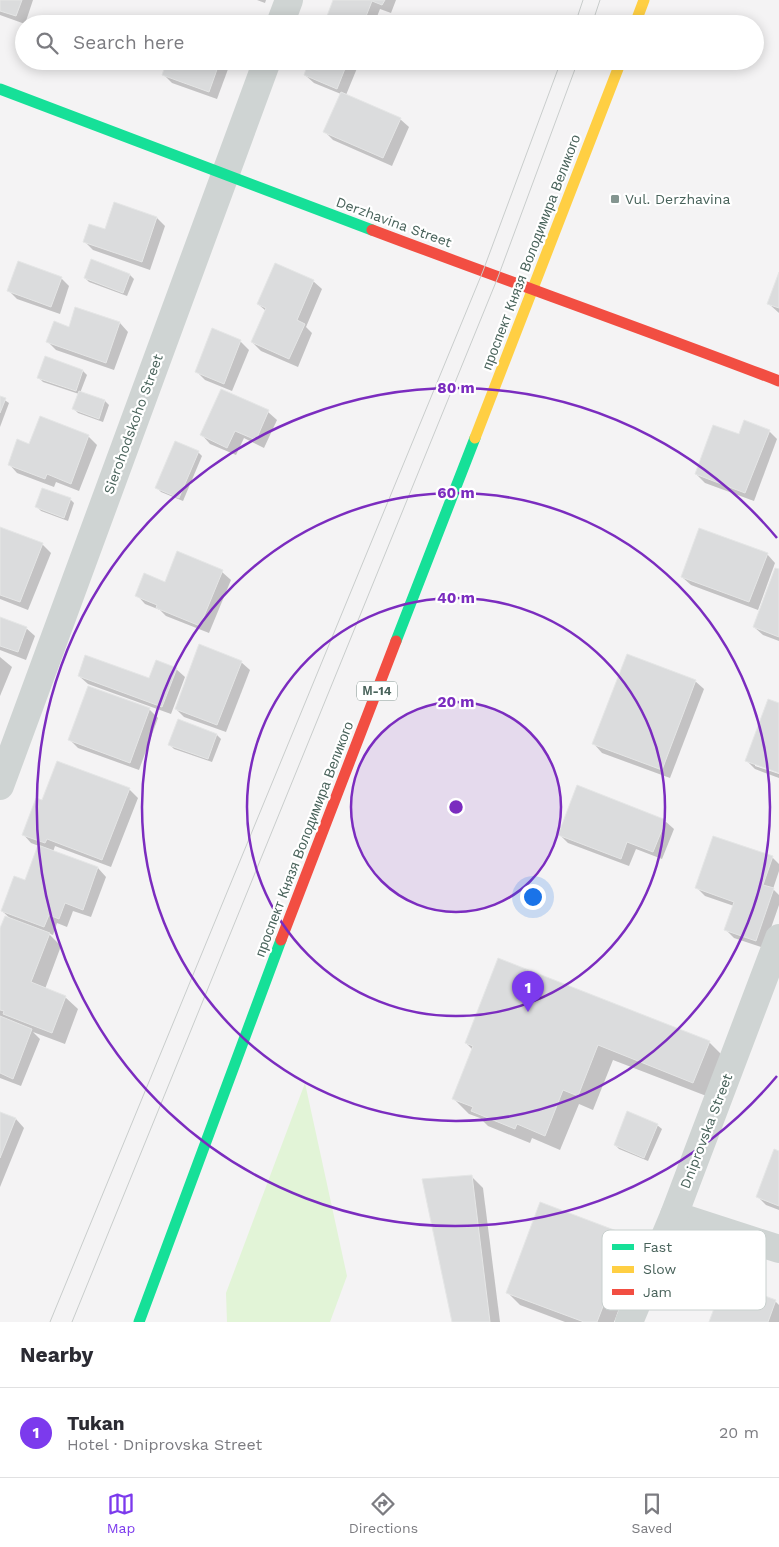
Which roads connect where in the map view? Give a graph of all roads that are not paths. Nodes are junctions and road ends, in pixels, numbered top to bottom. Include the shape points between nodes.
1 (289, 0) edge
2 (644, 0) edge
3 (283, 15) edge
4 (638, 15) edge
5 (263, 70) edge
6 (618, 70) edge
7 (0, 89) edge
8 (225, 175) junction
9 (533, 291) junction
10 (779, 381) edge
11 (0, 786) edge
12 (779, 938) edge
13 (674, 1215) junction
14 (668, 1230) edge
15 (720, 1230) edge
16 (766, 1245) edge
17 (779, 1249) edge
18 (635, 1310) edge
19 (139, 1322) edge
20 (630, 1322) edge

1 - 3 street
2 - 4 main road
5 - 8 street, Sierohodskoho Street
6 - 9 main road, проспект Князя Володимира Великого / М-14
7 - 8 main road, Derzhavina Street
8 - 9 main road, Derzhavina Street
8 - 11 street, Sierohodskoho Street
9 - 10 main road, Derzhavina Street
9 - 19 main road, проспект Князя Володимира Великого / М-14 via 300,889
12 - 13 street, Dniprovska Street
13 - 14 street, Dniprovska Street
13 - 15 street
16 - 17 street
18 - 20 street, Dniprovska Street

